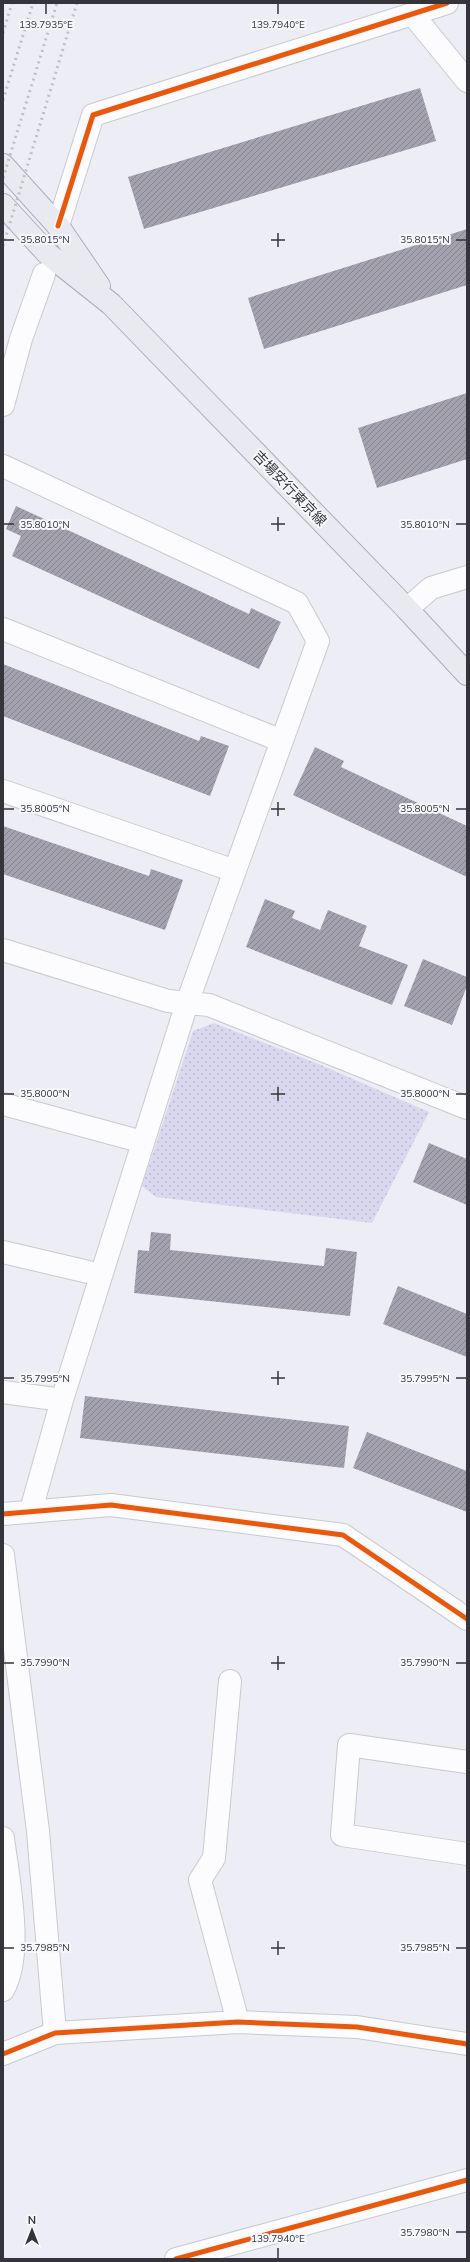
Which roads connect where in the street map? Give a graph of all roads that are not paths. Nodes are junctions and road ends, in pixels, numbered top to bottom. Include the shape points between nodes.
1 (447, 3) edge
2 (413, 15) junction
3 (467, 81) edge
4 (3, 165) edge
5 (3, 206) edge
6 (58, 226) junction
7 (44, 274) dead end
8 (111, 304) junction
9 (3, 405) edge
10 (3, 466) edge
11 (467, 577) edge
12 (406, 609) junction
13 (3, 629) edge
14 (467, 674) edge
15 (282, 741) junction
16 (3, 791) edge
17 (235, 871) junction
18 (3, 950) edge
19 (187, 1003) junction
20 (3, 1104) edge
21 (467, 1108) edge
22 (143, 1142) junction
23 (3, 1252) edge
24 (101, 1275) junction
25 (3, 1392) edge
26 (62, 1400) junction
27 (31, 1510) junction
28 (3, 1514) edge
29 (3, 1555) edge
30 (467, 1619) edge
31 (230, 1681) dead end
32 (467, 1762) edge
33 (3, 1838) edge
34 (467, 1854) edge
35 (6, 1885) edge
36 (8, 1923) edge
37 (3, 1988) edge
38 (238, 2022) junction
39 (55, 2033) junction
40 (467, 2044) edge
41 (3, 2054) edge
42 (467, 2180) edge
43 (221, 2253) edge
44 (176, 2259) edge

1 - 2 street
2 - 3 street
2 - 6 street via 92,115
4 - 6 main road, 吉場安行東京線
5 - 8 main road, 吉場安行東京線 via 48,254
6 - 8 main road, 吉場安行東京線
7 - 9 street via 21,339
8 - 12 main road, 吉場安行東京線
10 - 15 street via 297,603 318,641
11 - 12 street via 431,588
12 - 14 main road, 吉場安行東京線
13 - 15 street
15 - 17 street
16 - 17 street
17 - 19 street
18 - 19 street via 168,1001
19 - 21 street via 209,1005
19 - 22 street
20 - 22 street
22 - 24 street
23 - 24 street
24 - 26 street
25 - 26 street
26 - 27 street
27 - 28 street
27 - 30 street via 111,1505 343,1535
29 - 39 street via 38,1832
31 - 38 street via 214,1858 200,1880
32 - 34 street via 349,1746 342,1835
33 - 35 street
35 - 36 street
36 - 37 street via 13,1960
38 - 39 street
38 - 40 street via 357,2027
39 - 41 street
42 - 43 street
43 - 44 street

